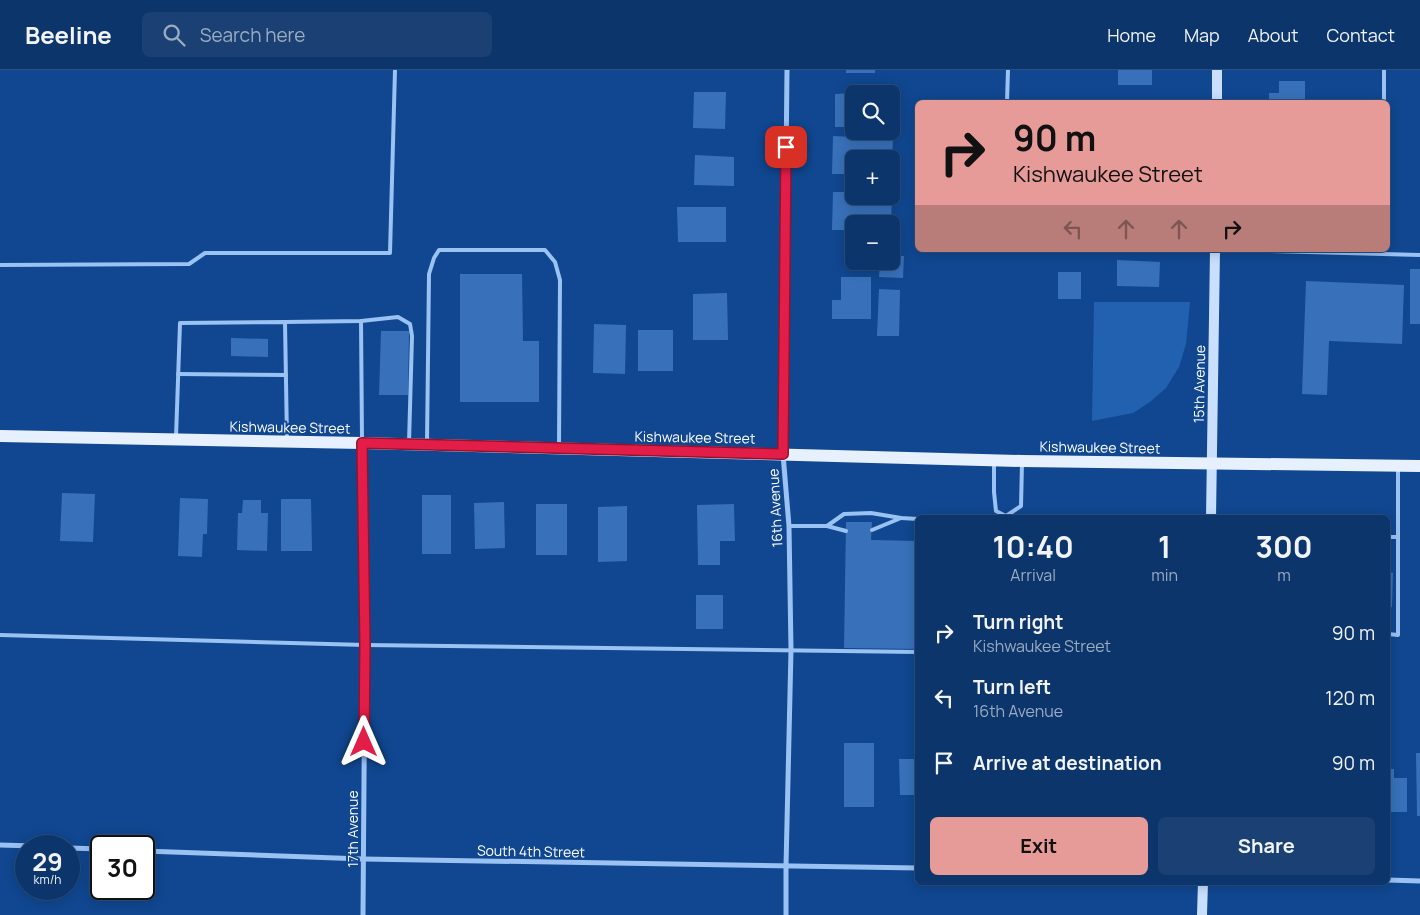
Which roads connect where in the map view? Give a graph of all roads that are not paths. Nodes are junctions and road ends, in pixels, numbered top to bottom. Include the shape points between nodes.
1 (396, 70) edge
2 (787, 70) edge
3 (1008, 70) edge
4 (1217, 70) edge
5 (1384, 70) edge
6 (1007, 100) edge
7 (1217, 100) edge
8 (1384, 100) edge
9 (1215, 252) edge
10 (1383, 252) edge
11 (1420, 255) edge
12 (0, 265) edge
13 (361, 321) junction
14 (285, 322) junction
15 (178, 374) junction
16 (286, 375) junction
17 (0, 436) edge
18 (176, 440) junction
19 (287, 442) junction
20 (362, 443) junction
21 (409, 445) junction
22 (427, 445) junction
23 (559, 449) junction
24 (783, 454) junction
25 (994, 459) junction
26 (1022, 461) junction
27 (1212, 464) junction
28 (1398, 466) junction
29 (1420, 466) edge
30 (1002, 515) edge
31 (1009, 515) edge
32 (1211, 515) edge
33 (900, 518) junction
34 (915, 519) edge
35 (789, 526) junction
36 (827, 526) junction
37 (872, 530) dead end
38 (846, 531) dead end
39 (1390, 537) edge
40 (1398, 537) junction
41 (0, 634) edge
42 (1390, 634) edge
43 (365, 645) junction
44 (791, 650) junction
45 (915, 652) edge
46 (0, 845) edge
47 (15, 845) edge
48 (155, 850) edge
49 (363, 859) junction
50 (786, 866) junction
51 (915, 868) edge
52 (1390, 880) edge
53 (1420, 881) edge
54 (1203, 885) edge
55 (363, 915) edge
56 (786, 915) edge
57 (1202, 915) edge

1 - 12 lane via 390,253 205,253 189,264
2 - 24 street, 16th Avenue
3 - 6 lane
4 - 7 main road
5 - 8 lane
9 - 27 main road, 15th Avenue
10 - 11 lane
13 - 14 lane
13 - 20 lane
13 - 21 lane via 398,317 410,324
14 - 15 lane via 180,323
14 - 16 lane
15 - 16 lane
15 - 18 lane
16 - 19 lane
17 - 18 main road, Kishwaukee Street
18 - 19 main road, Kishwaukee Street
19 - 20 main road, Kishwaukee Street
20 - 21 main road, Kishwaukee Street
20 - 43 street, 17th Avenue
21 - 22 main road, Kishwaukee Street
22 - 23 main road, Kishwaukee Street
22 - 23 lane via 429,274 434,258 440,250 545,250 555,262 560,280
23 - 24 main road, Kishwaukee Street
24 - 25 main road, Kishwaukee Street
24 - 35 street, 16th Avenue
25 - 26 main road, Kishwaukee Street
25 - 30 lane via 996,512
26 - 27 main road, Kishwaukee Street
26 - 31 lane via 1020,506
27 - 28 main road, Kishwaukee Street
27 - 32 main road, 15th Avenue
28 - 29 main road, Kishwaukee Street
28 - 40 lane
33 - 34 lane
33 - 36 lane via 871,513 844,514
33 - 37 lane
35 - 36 lane
35 - 44 street, 16th Avenue
36 - 38 lane
39 - 40 lane
40 - 42 lane via 1398,634
41 - 43 lane
43 - 44 lane
43 - 49 street, 17th Avenue
44 - 45 lane
44 - 50 street, 16th Avenue
46 - 47 street
48 - 49 street, South 4th Street
49 - 50 street, South 4th Street
49 - 55 street, 17th Avenue
50 - 51 street, South 4th Street
50 - 56 street, 16th Avenue
52 - 53 street
54 - 57 main road

